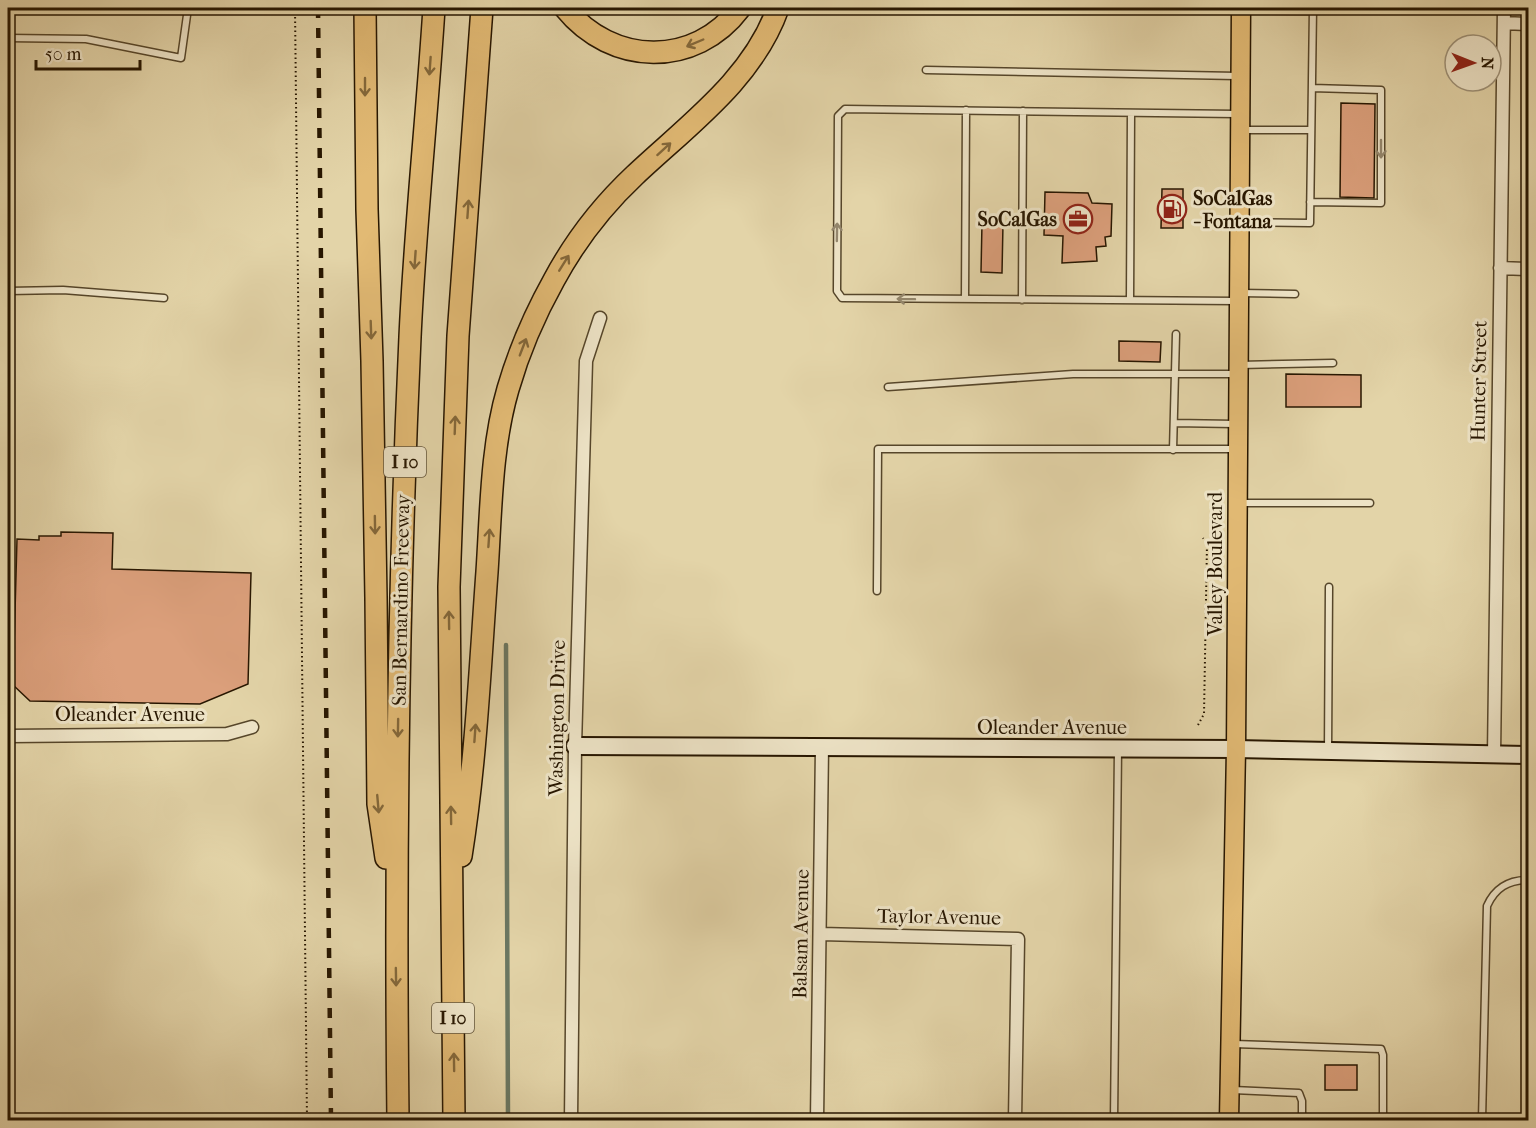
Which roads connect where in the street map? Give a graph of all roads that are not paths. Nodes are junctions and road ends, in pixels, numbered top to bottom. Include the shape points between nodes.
1 (188, 8) edge
2 (365, 8) edge
3 (434, 8) edge
4 (482, 8) edge
5 (565, 8) edge
6 (740, 8) edge
7 (778, 8) edge
8 (1504, 8) edge
9 (1240, 9) edge
10 (1313, 9) edge
11 (1504, 23) junction
12 (1528, 24) edge
13 (8, 38) edge
14 (926, 70) dead end
15 (1241, 76) junction
16 (1312, 88) junction
17 (966, 110) junction
18 (1023, 111) junction
19 (1131, 112) junction
20 (1241, 122) junction
21 (1311, 130) junction
22 (1310, 202) junction
23 (1240, 222) junction
24 (1500, 268) junction
25 (1528, 269) edge
26 (8, 291) edge
27 (1295, 294) dead end
28 (1240, 297) junction
29 (164, 298) dead end
30 (965, 299) junction
31 (1022, 300) junction
32 (1130, 300) junction
33 (600, 318) dead end
34 (1176, 334) dead end
35 (1332, 363) dead end
36 (1239, 369) junction
37 (1176, 374) junction
38 (888, 387) dead end
39 (1174, 423) junction
40 (1239, 424) junction
41 (1238, 449) junction
42 (1173, 450) junction
43 (1238, 503) junction
44 (1370, 503) dead end
45 (1329, 588) dead end
46 (877, 591) dead end
47 (252, 727) dead end
48 (8, 736) edge
49 (576, 746) junction
50 (822, 747) junction
51 (1118, 749) junction
52 (1236, 749) junction
53 (1328, 751) junction
54 (1494, 755) junction
55 (1528, 755) edge
56 (1528, 880) edge
57 (452, 915) junction
58 (396, 918) junction
59 (821, 934) junction
60 (1230, 1044) junction
61 (1229, 1090) junction
62 (1383, 1115) dead end
63 (398, 1120) edge
64 (454, 1120) edge
65 (571, 1120) edge
66 (817, 1120) edge
67 (1015, 1120) edge
68 (1114, 1120) edge
69 (1229, 1120) edge
70 (1302, 1120) edge
71 (1482, 1120) edge

1 - 13 lane via 182,58 86,39
2 -> 58 highway via 378,804
3 -> 58 highway, San Bernardino Freeway / I 10 via 410,334 400,592
57 -> 4 highway, I 10 via 449,587 459,336
6 -> 5 highway via 707,38 681,48 654,52 625,49 607,42
57 -> 7 highway via 470,803 499,434 522,348 555,278 597,216 738,77 765,39
8 - 11 street, Hunter Street
9 - 10 lane
9 - 15 main road, Valley Boulevard
10 - 16 lane
11 - 12 street
11 - 24 street, Hunter Street
14 - 15 lane
15 - 20 main road, Valley Boulevard
16 - 21 lane
16 -> 22 lane via 1382,90 1381,203
17 - 18 lane
17 - 30 lane
30 -> 17 lane via 842,298 837,291 838,116 844,109
18 - 19 lane
18 - 31 lane
19 - 20 lane
19 - 32 lane
20 - 21 lane
20 - 23 main road, Valley Boulevard
21 - 22 lane
22 - 23 lane via 1310,223
23 - 28 main road, Valley Boulevard
24 - 25 street
24 - 54 street, Hunter Street
26 - 29 lane via 63,290
27 - 28 lane
28 - 32 lane
28 - 36 main road, Valley Boulevard
30 - 31 lane
31 - 32 lane
33 - 49 street, Washington Drive via 586,361
34 - 37 lane
35 - 36 lane
36 - 37 lane
36 - 40 main road, Valley Boulevard
37 - 38 lane via 1073,374
37 - 39 lane
39 - 40 lane
39 - 42 lane
40 - 41 main road, Valley Boulevard
41 - 42 lane
41 - 43 main road, Valley Boulevard
42 - 46 lane via 878,449
43 - 44 lane
43 - 52 main road, Valley Boulevard
45 - 53 lane
47 - 48 street, Oleander Avenue via 227,734
49 - 50 street, Oleander Avenue
49 - 65 street, Washington Drive
50 - 51 street, Oleander Avenue
50 - 59 street, Balsam Avenue
51 - 52 street, Oleander Avenue
51 - 68 lane
52 - 53 street, Oleander Avenue
52 - 60 main road, Valley Boulevard
53 - 54 street, Oleander Avenue
54 - 55 street, Oleander Avenue
56 - 71 lane via 1501,886 1487,906
64 -> 57 highway, I 10
58 -> 63 highway, San Bernardino Freeway / I 10
59 - 66 street, Balsam Avenue
59 - 67 street, Taylor Avenue via 1018,939
60 - 61 main road, Valley Boulevard
60 - 62 lane via 1381,1049
61 - 69 main road, Valley Boulevard
61 - 70 lane via 1299,1093

